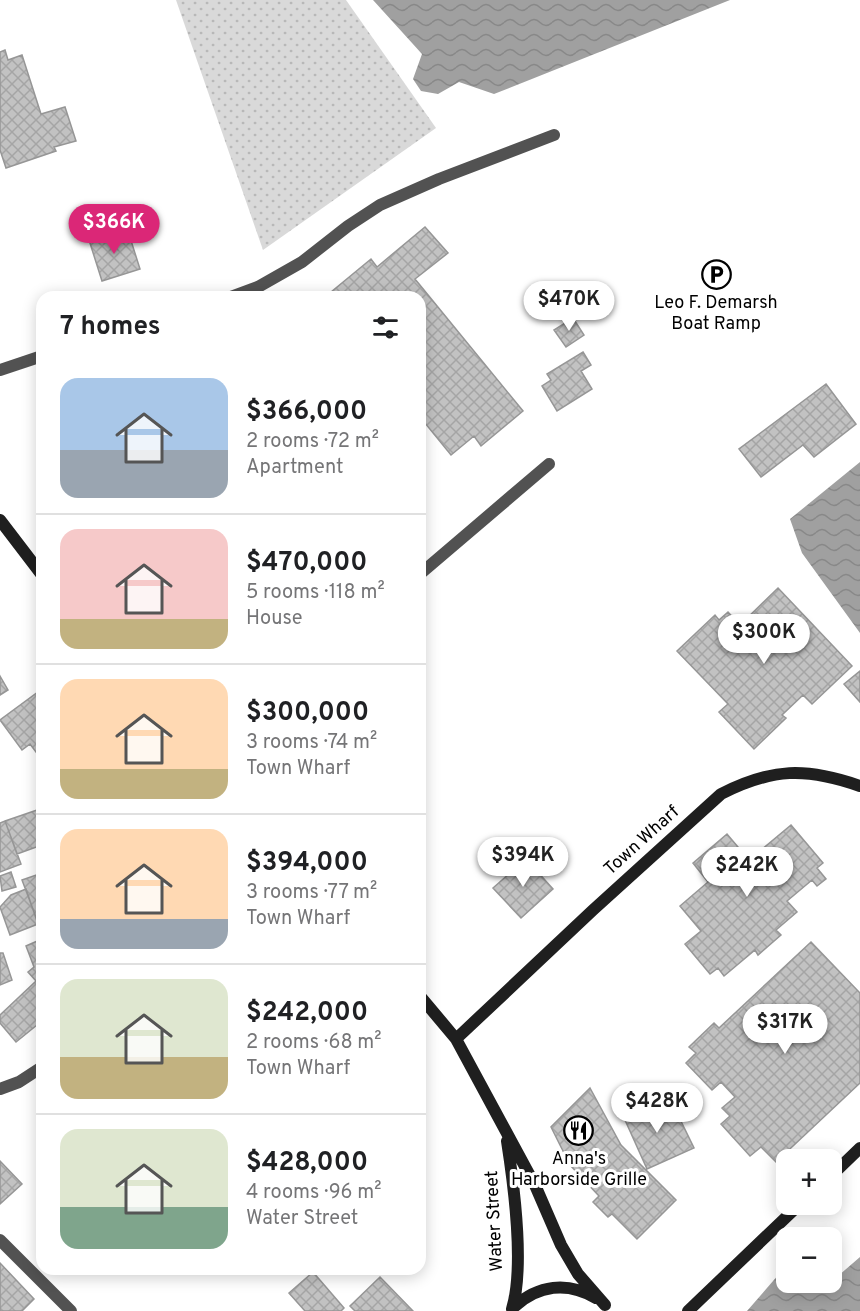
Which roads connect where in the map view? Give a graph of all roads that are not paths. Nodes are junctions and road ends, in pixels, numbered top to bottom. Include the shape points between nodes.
1 (554, 135) dead end
2 (247, 291) edge
3 (36, 358) edge
4 (0, 370) edge
5 (549, 464) dead end
6 (0, 520) edge
7 (36, 567) edge
8 (426, 569) edge
9 (860, 786) edge
10 (426, 1003) edge
11 (456, 1038) junction
12 (36, 1071) edge
13 (0, 1089) edge
14 (505, 1131) junction
15 (860, 1148) edge
16 (842, 1165) edge
17 (788, 1215) edge
18 (0, 1240) edge
19 (607, 1308) edge
20 (511, 1310) edge
21 (71, 1311) edge
22 (688, 1311) edge

1 - 2 street via 380,205 302,262
3 - 4 street
5 - 8 street
6 - 7 main road
9 - 11 main road, Town Wharf via 833,777 768,774 721,794
10 - 11 main road, Water Street
11 - 14 main road, Water Street
12 - 13 street
14 - 19 main road, Water Street via 535,1185 561,1245 578,1274
14 - 20 main road, Water Street via 516,1230 516,1295
15 - 16 main road
17 - 22 main road
18 - 21 street
19 - 20 main road via 586,1292 554,1287 533,1293

